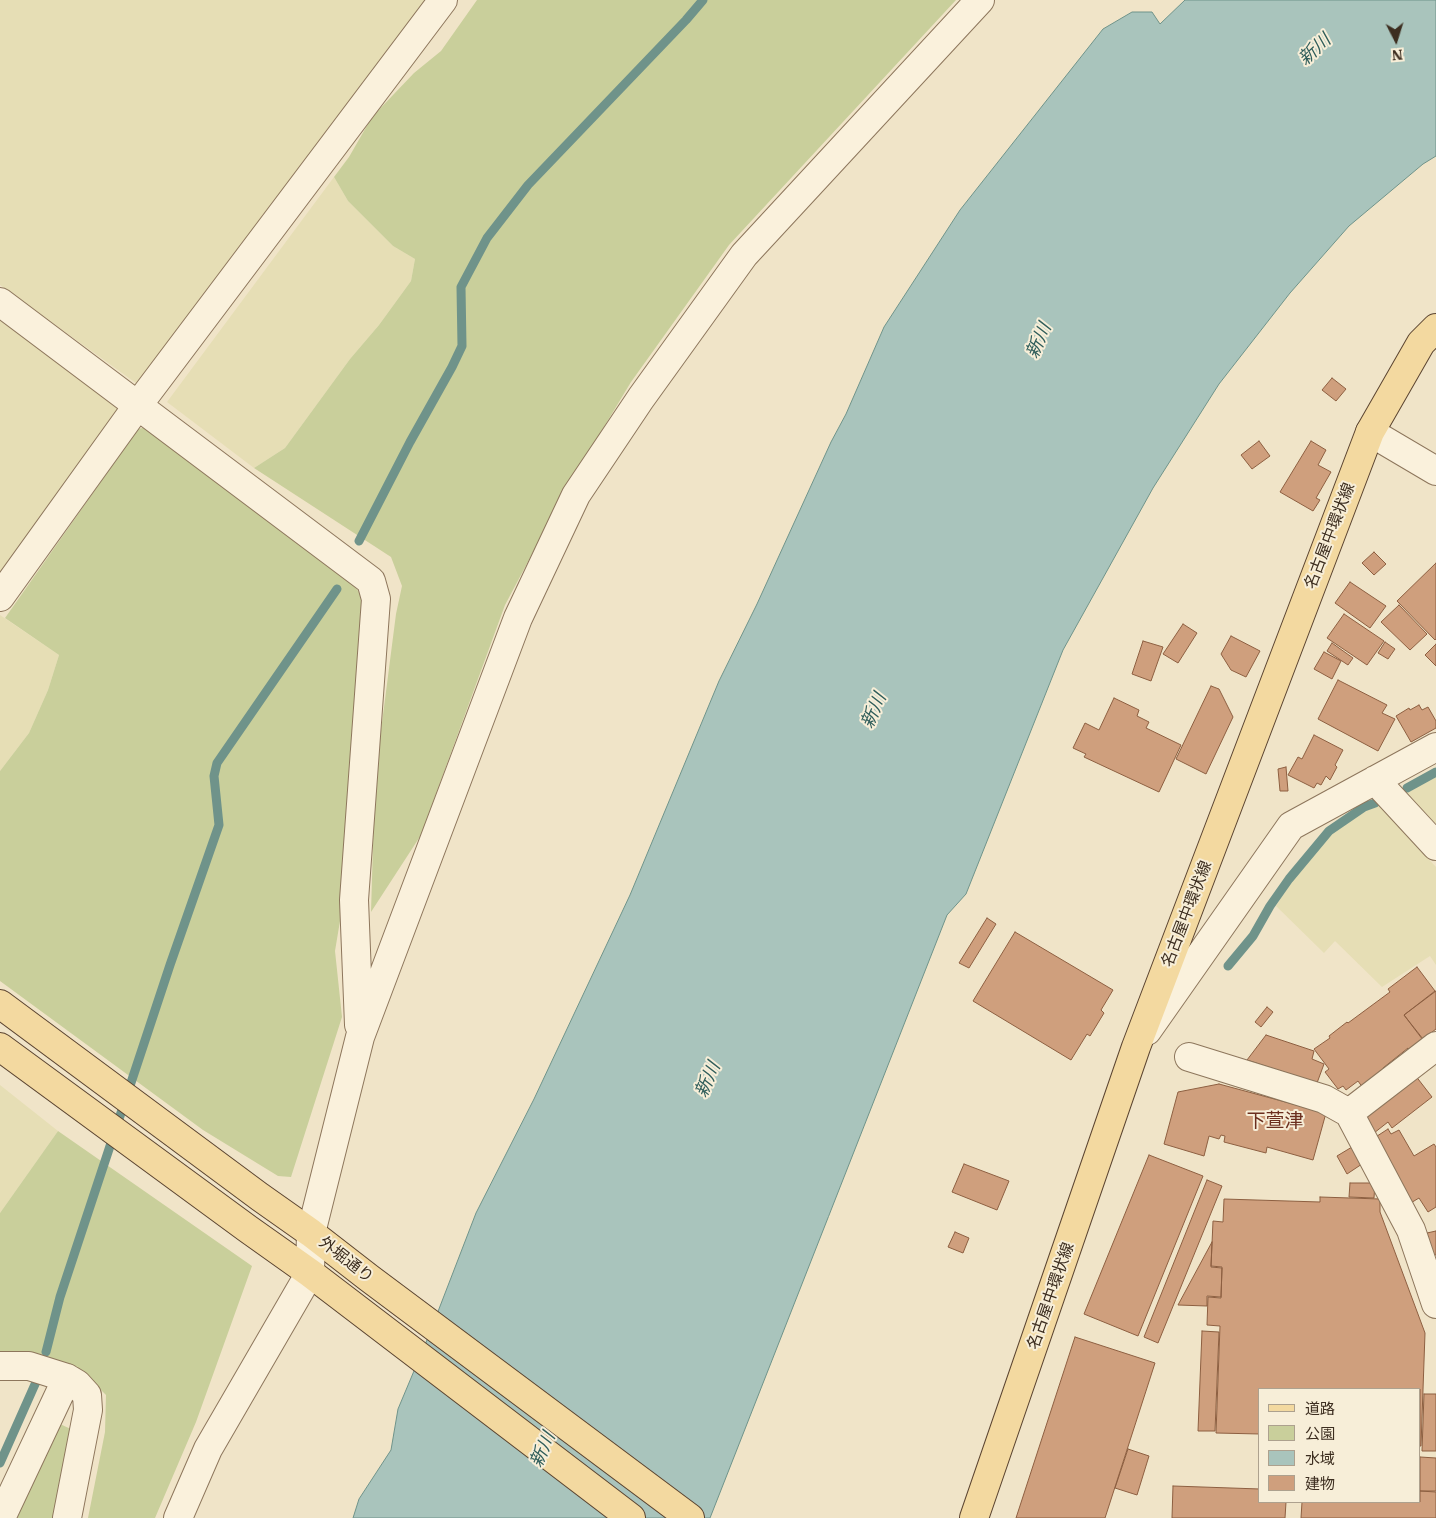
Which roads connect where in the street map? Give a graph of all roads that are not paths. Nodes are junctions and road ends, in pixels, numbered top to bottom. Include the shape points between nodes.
1 (443, 0) edge
2 (980, 0) edge
3 (0, 302) edge
4 (1436, 328) edge
5 (138, 405) junction
6 (1370, 432) junction
7 (1436, 471) edge
8 (0, 597) edge
9 (1436, 747) edge
10 (1375, 780) junction
11 (1436, 846) edge
12 (0, 1004) edge
13 (360, 1037) junction
14 (1436, 1046) edge
15 (0, 1047) edge
16 (1136, 1047) junction
17 (1189, 1057) dead end
18 (1349, 1113) junction
19 (311, 1233) junction
20 (310, 1273) junction
21 (1436, 1304) edge
22 (0, 1366) edge
23 (67, 1378) junction
24 (1, 1518) edge
25 (67, 1518) edge
26 (178, 1518) edge
27 (632, 1518) edge
28 (690, 1518) edge
29 (974, 1518) edge

1 - 5 street
2 - 13 street via 744,255 640,398 576,495 518,618
3 - 5 street
4 - 6 main road, 名古屋中環状線 via 1421,343
5 - 8 street
5 - 13 street via 372,581 376,599 354,900
6 - 7 street
6 - 16 main road, 名古屋中環状線
9 - 10 street
10 - 11 street
10 - 16 street via 1291,826
12 - 19 main road, 外堀通り
13 - 19 street
14 - 18 street
15 - 20 main road, 外堀通り
16 - 29 main road, 名古屋中環状線
17 - 18 street via 1324,1099
18 - 21 street via 1411,1230
19 - 20 street
19 - 28 main road, 外堀通り
20 - 26 street via 208,1449
20 - 27 main road, 外堀通り
22 - 23 street via 29,1366
23 - 24 street
23 - 25 street via 78,1384 86,1396 88,1410

